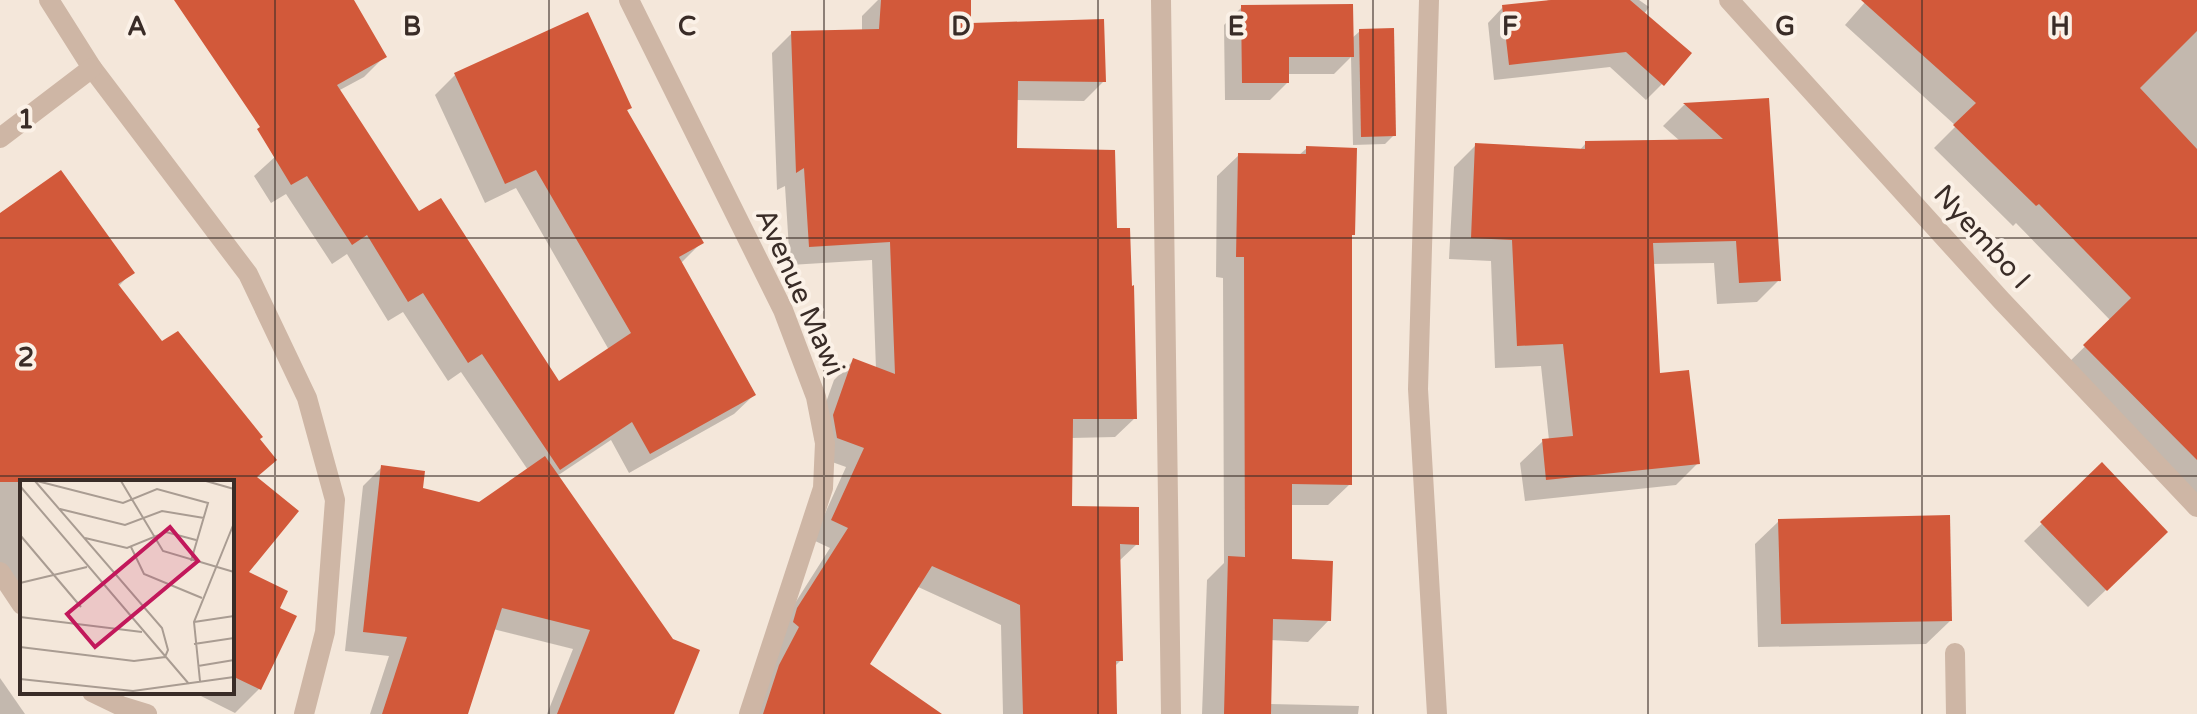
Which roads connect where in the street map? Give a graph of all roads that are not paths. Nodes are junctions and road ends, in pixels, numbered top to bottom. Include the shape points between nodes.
1 (49, 0) edge
2 (629, 0) edge
3 (1161, 0) edge
4 (1429, 0) edge
5 (1729, 0) edge
6 (92, 68) junction
7 (0, 138) edge
8 (2197, 507) edge
9 (0, 572) edge
10 (20, 602) edge
11 (1955, 653) dead end
12 (96, 694) edge
13 (147, 714) edge
14 (304, 714) edge
15 (749, 714) edge
16 (1171, 714) edge
17 (1437, 714) edge
18 (1956, 714) edge

1 - 6 street
2 - 15 street, Avenue Mawi via 783,310 816,397 825,443 823,488
3 - 16 street
4 - 17 street via 1418,389
5 - 8 street, Nyembo I
6 - 7 street
6 - 14 street via 248,274 307,398 335,500 325,632
9 - 10 street
11 - 18 street
12 - 13 street

